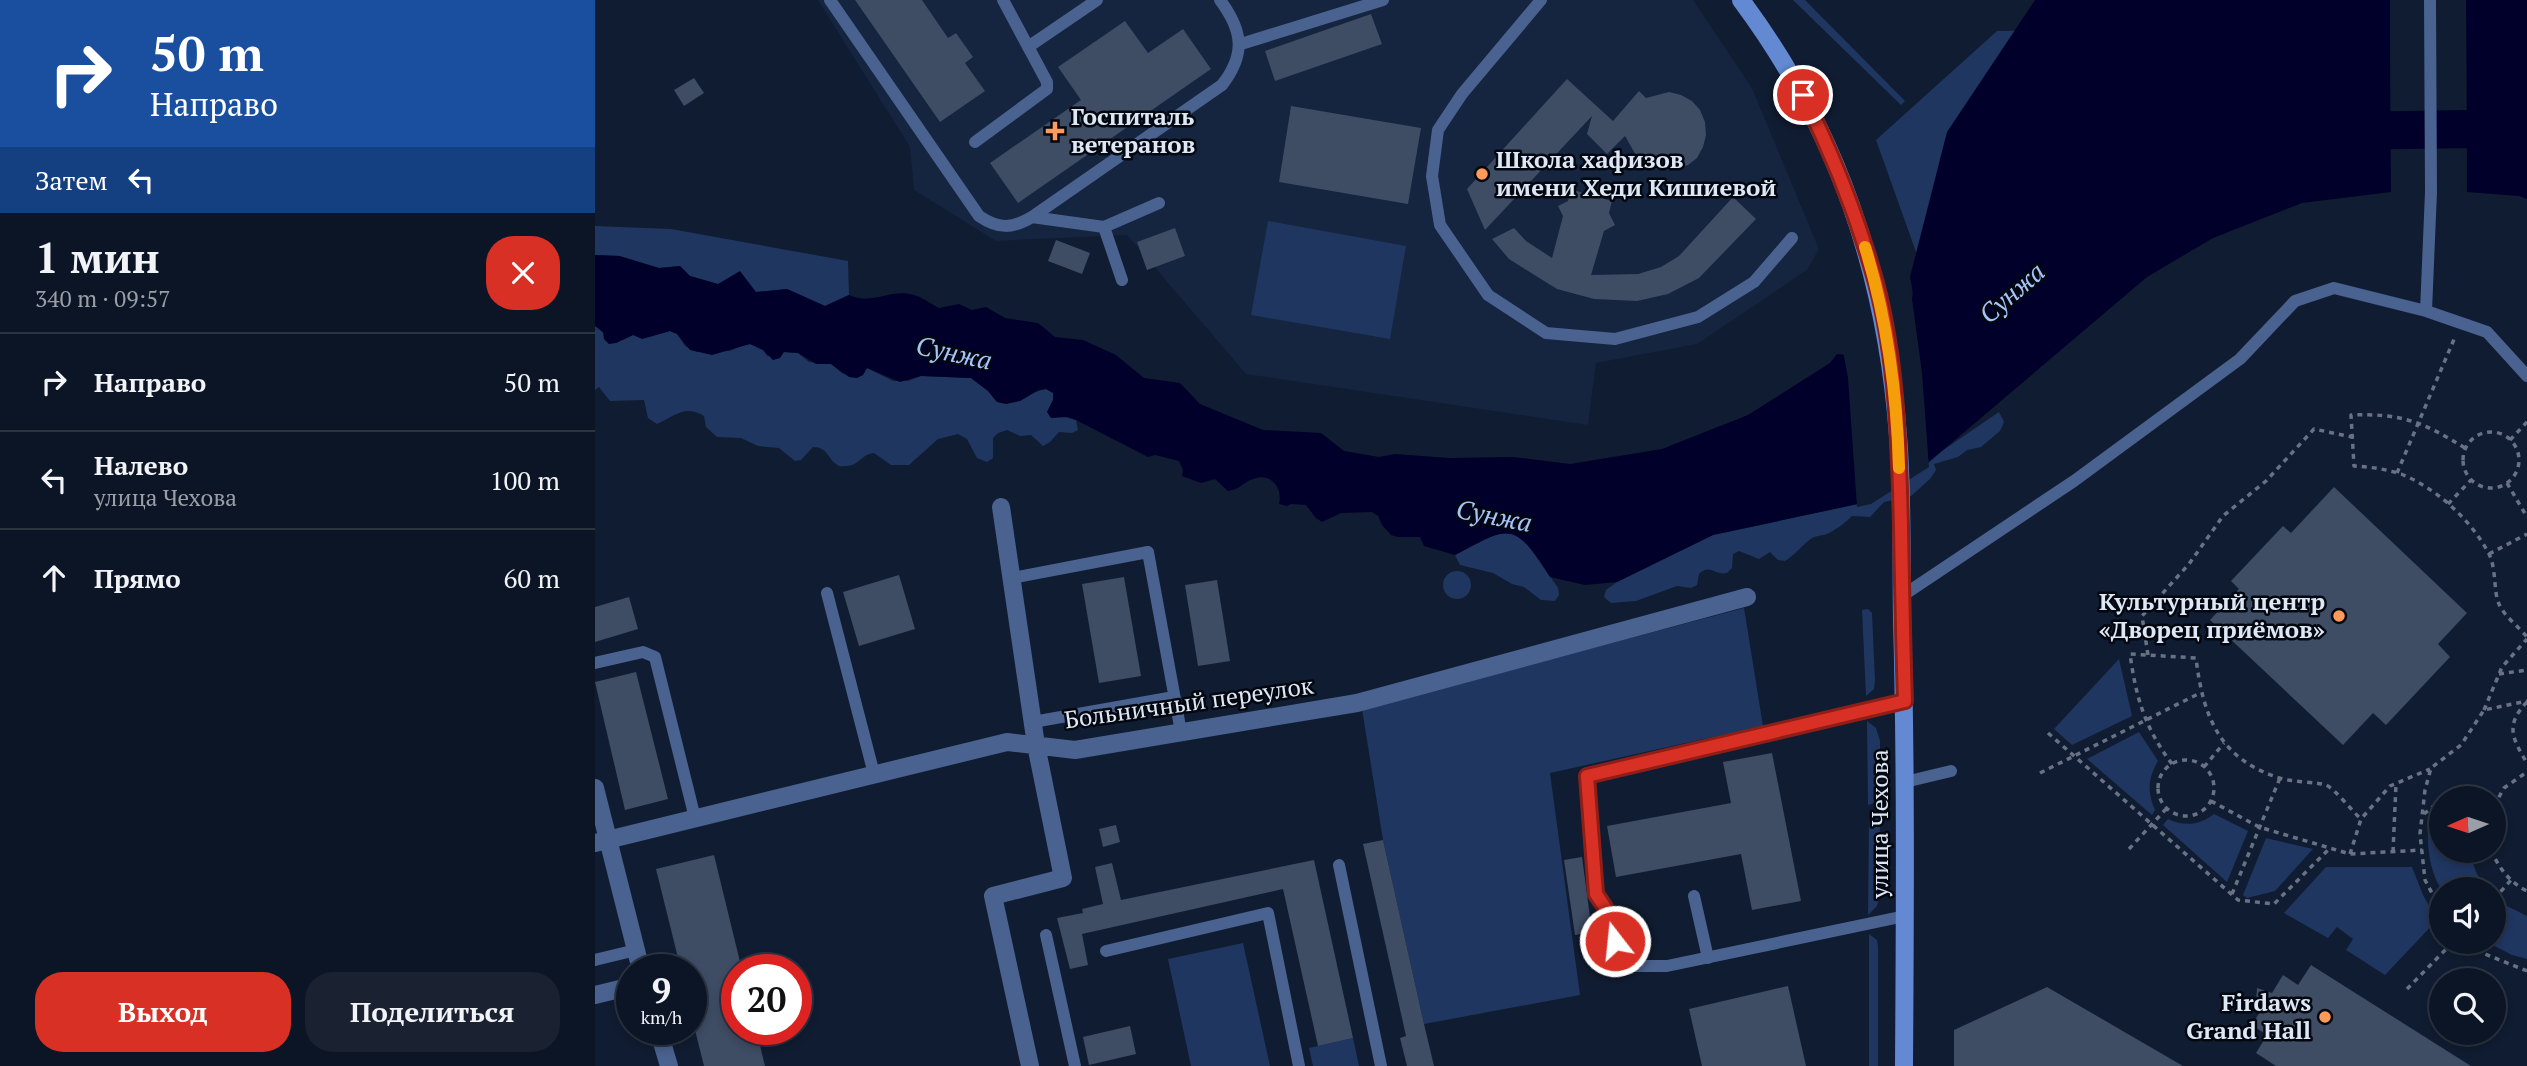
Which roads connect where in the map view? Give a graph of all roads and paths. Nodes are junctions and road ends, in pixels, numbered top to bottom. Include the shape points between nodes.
1 (830, 0) edge
2 (1003, 0) edge
3 (1097, 0) edge
4 (1220, 0) edge
5 (1383, 0) edge
6 (1541, 0) edge
7 (1741, 0) edge
8 (2430, 0) edge
9 (1241, 44) junction
10 (1028, 47) junction
11 (975, 142) dead end
12 (1159, 203) dead end
13 (1032, 217) junction
14 (1104, 227) junction
15 (1792, 238) dead end
16 (1122, 280) dead end
17 (2425, 312) junction
18 (2461, 323) junction
19 (2527, 376) edge
20 (2419, 422) junction
21 (2527, 422) edge
22 (2352, 437) junction
23 (2510, 440) junction
24 (2465, 448) junction
25 (2397, 473) junction
26 (2470, 480) junction
27 (2507, 483) junction
28 (2448, 504) junction
29 (1001, 507) dead end
30 (2527, 517) edge
31 (2527, 534) edge
32 (2489, 554) junction
33 (1012, 578) junction
34 (827, 593) dead end
35 (1902, 596) junction
36 (1747, 597) dead end
37 (2527, 638) edge
38 (2148, 655) junction
39 (595, 663) edge
40 (2527, 670) edge
41 (2500, 674) junction
42 (2200, 693) junction
43 (1174, 697) junction
44 (1905, 701) junction
45 (2527, 701) edge
46 (2484, 710) junction
47 (2144, 720) junction
48 (1033, 722) junction
49 (1181, 732) junction
50 (2049, 733) dead end
51 (2224, 743) junction
52 (1036, 745) junction
53 (2074, 755) junction
54 (2527, 763) edge
55 (2172, 764) junction
56 (2204, 767) junction
57 (2431, 768) junction
58 (1951, 771) dead end
59 (2527, 772) edge
60 (2040, 773) dead end
61 (874, 774) junction
62 (2280, 778) junction
63 (1905, 782) junction
64 (2396, 784) junction
65 (2506, 787) edge
66 (595, 788) edge
67 (2211, 801) junction
68 (2167, 808) junction
69 (2429, 809) edge
70 (2422, 815) junction
71 (695, 818) junction
72 (2361, 819) junction
73 (2152, 824) junction
74 (2259, 827) junction
75 (601, 841) edge
76 (2330, 848) junction
77 (2129, 849) dead end
78 (2422, 850) junction
79 (2393, 852) junction
80 (2350, 854) junction
81 (2498, 863) edge
82 (1339, 865) dead end
83 (2511, 880) junction
84 (2506, 886) edge
85 (2429, 888) edge
86 (2527, 891) edge
87 (2232, 894) junction
88 (1695, 896) dead end
89 (1905, 916) junction
90 (1046, 935) dead end
91 (636, 950) junction
92 (1106, 951) dead end
93 (637, 954) edge
94 (2441, 954) edge
95 (2485, 954) edge
96 (1708, 958) junction
97 (595, 960) edge
98 (2527, 971) edge
99 (2407, 989) dead end
100 (616, 990) edge
101 (595, 995) edge
102 (663, 1045) edge
103 (669, 1066) edge
104 (1030, 1066) edge
105 (1075, 1066) edge
106 (1299, 1066) edge
107 (1381, 1066) edge
108 (1904, 1066) edge

1 - 13 lane via 979,216 1006,227
2 - 10 lane
3 - 10 lane
4 - 9 lane
5 - 9 lane
6 - 15 lane via 1462,94 1438,130 1432,176 1440,225 1488,295 1546,333 1615,339 1698,317 1754,282
7 - 35 main road, улица Чехова via 1770,38 1817,123 1839,172 1876,285 1898,438
8 - 17 lane via 2431,192
9 - 13 lane via 1234,69 1222,85
10 - 11 lane via 1048,89
12 - 14 lane
13 - 14 lane
14 - 16 lane
17 - 18 lane
17 - 35 lane via 2334,288 2295,301 2240,359 2074,481
18 - 19 lane via 2487,332
18 - 20 path
20 - 22 path via 2382,414 2351,415
20 - 24 path
20 - 25 path
21 - 23 path
22 - 25 path via 2354,466
22 - 38 path via 2314,429 2266,481 2223,516 2189,564 2142,616
23 - 24 path via 2486,432
23 - 27 path via 2519,458
24 - 26 path via 2463,466
25 - 28 path
26 - 27 path via 2490,489
26 - 28 path
27 - 30 path
28 - 32 path
29 - 33 street
31 - 32 path
32 - 37 path via 2498,604
33 - 43 lane via 1148,552
33 - 48 street
34 - 61 lane
35 - 44 main road, улица Чехова
36 - 49 street, Больничный переулок via 1357,703
37 - 41 path
38 - 42 path via 2196,658
38 - 47 path via 2130,654
39 - 71 lane via 643,652 655,657
40 - 41 path
41 - 46 path
42 - 47 path
42 - 51 path via 2208,719
43 - 48 lane
43 - 49 lane
44 - 63 main road, улица Чехова
44 - 96 lane via 1587,776 1596,894 1610,915 1619,966 1667,966
45 - 46 path
45 - 54 path via 2512,724
46 - 57 path via 2461,745
47 - 53 path
47 - 55 path
48 - 52 street
49 - 52 street, Больничный переулок via 1075,750
50 - 53 path
51 - 56 path
51 - 62 path via 2247,763
52 - 61 street, Больничный переулок via 1007,742
52 - 104 street via 1063,878 993,896
53 - 60 path
53 - 73 path
55 - 56 path via 2184,760
55 - 68 path via 2158,782 2160,799
56 - 67 path via 2213,779
57 - 64 path
57 - 70 path
58 - 63 lane
59 - 65 path
61 - 71 street, Больничный переулок
62 - 72 path via 2326,785
62 - 74 path
63 - 89 main road, улица Чехова
64 - 72 path
64 - 79 path
66 - 75 street
67 - 68 path via 2191,816
67 - 74 path
68 - 73 path
69 - 70 path
70 - 78 path
71 - 75 street, Больничный переулок
72 - 80 path
73 - 77 path
73 - 87 path
74 - 76 path
74 - 87 path
75 - 91 street
76 - 80 path
76 - 87 path via 2274,904 2238,900
78 - 79 path
78 - 85 path
79 - 80 path
81 - 83 path
82 - 107 lane
83 - 84 path
83 - 86 path
88 - 96 lane
89 - 96 lane
89 - 108 main road, улица Чехова
90 - 105 lane
91 - 93 street
91 - 97 lane
92 - 106 lane via 1268,913
94 - 99 path
95 - 98 path
100 - 101 street
102 - 103 street

